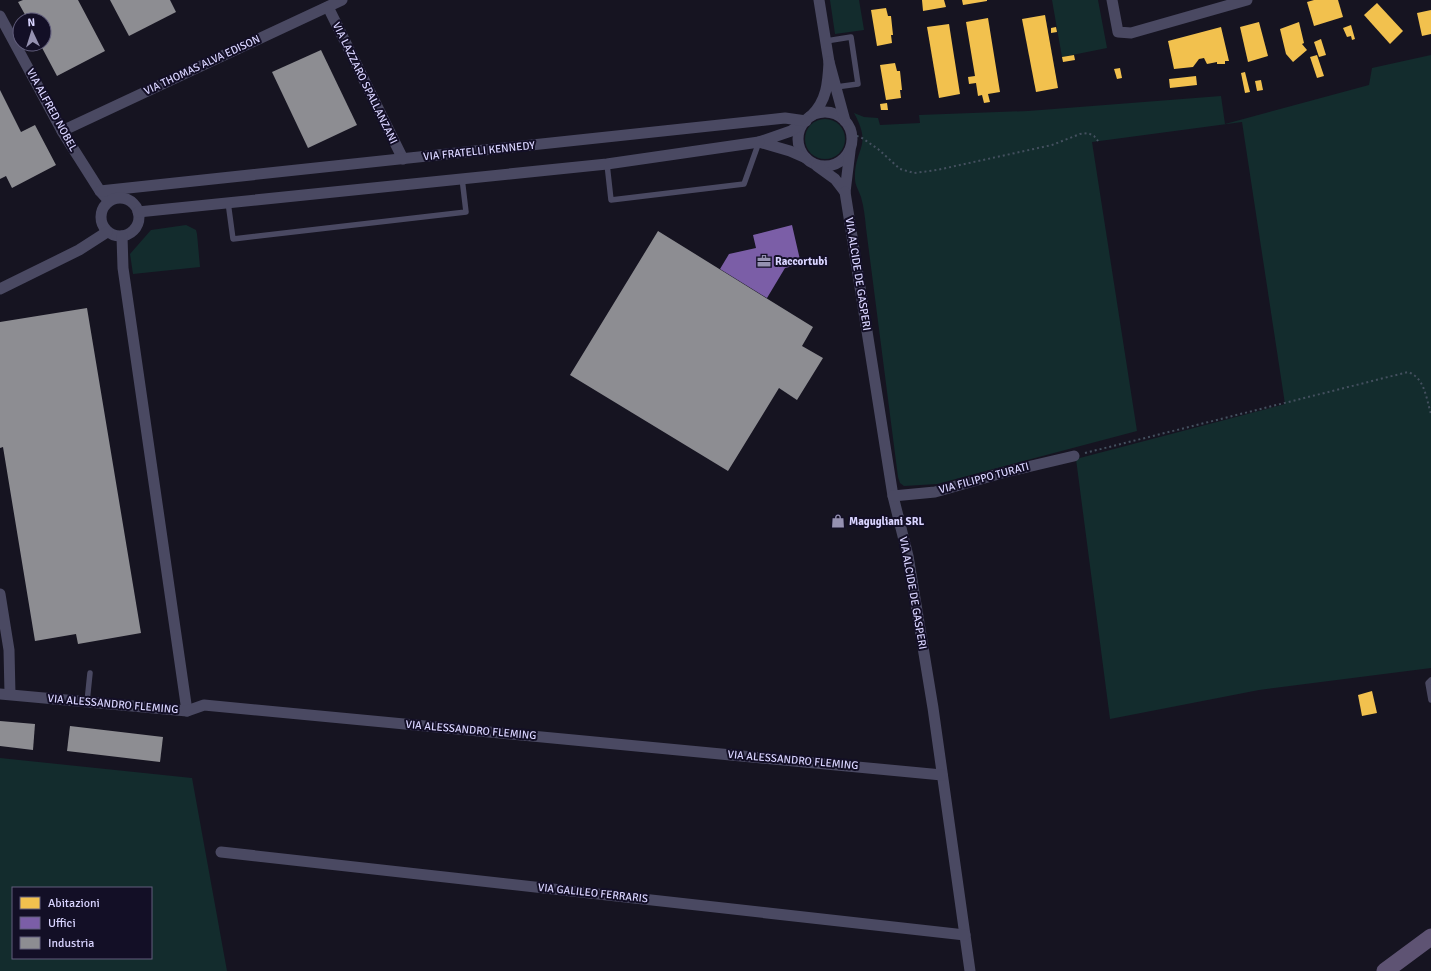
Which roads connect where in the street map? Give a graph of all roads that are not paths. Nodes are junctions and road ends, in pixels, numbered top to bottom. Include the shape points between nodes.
1 (342, 0) edge
2 (819, 0) edge
3 (1112, 0) edge
4 (1247, 0) edge
5 (328, 7) junction
6 (0, 16) edge
7 (826, 41) junction
8 (829, 62) junction
9 (836, 87) junction
10 (809, 118) junction
11 (845, 121) junction
12 (62, 131) junction
13 (759, 142) junction
14 (850, 150) junction
15 (403, 159) junction
16 (810, 161) junction
17 (606, 164) junction
18 (462, 178) junction
19 (100, 191) junction
20 (845, 192) junction
21 (109, 202) junction
22 (228, 202) junction
23 (138, 212) junction
24 (107, 232) junction
25 (122, 236) junction
26 (0, 289) edge
27 (1074, 456) road end
28 (893, 496) junction
29 (0, 594) edge
30 (90, 672) dead end
31 (1431, 680) edge
32 (5, 694) edge
33 (1431, 700) edge
34 (87, 702) junction
35 (187, 711) junction
36 (942, 775) junction
37 (221, 852) dead end
38 (965, 935) junction
39 (1431, 937) edge
40 (970, 971) edge
41 (1385, 971) edge

1 - 5 street, VIA THOMAS ALVA EDISON
2 - 7 street
3 - 4 street via 1118,32 1131,33
5 - 12 street, VIA THOMAS ALVA EDISON
5 - 15 street, VIA LAZZARO SPALLANZANI
6 - 12 street, VIA ALFRED NOBEL
7 - 8 street
7 - 9 lane via 851,37 858,84
8 - 9 street
8 - 10 street via 823,102
9 - 11 street
10 - 11 street via 818,113 832,113
10 - 13 street via 791,131
10 - 15 street, VIA FRATELLI KENNEDY via 785,118
10 - 16 street via 801,127 798,143
11 - 14 street via 852,134
12 - 19 street, VIA ALFRED NOBEL
13 - 16 street via 790,151
13 - 17 street
13 - 17 lane via 744,184 611,200
14 - 16 street via 839,162 831,166 822,166
14 - 20 street, VIA ALCIDE DE GASPERI
15 - 19 street, VIA FRATELLI KENNEDY
16 - 20 street via 835,179
17 - 18 street
18 - 22 street
18 - 22 lane via 466,212 233,239
19 - 21 street, VIA ALFRED NOBEL
20 - 28 street, VIA ALCIDE DE GASPERI
21 - 23 street via 125,198 131,201
21 - 24 street via 100,214
22 - 23 street
23 - 25 street via 136,228 128,235
24 - 25 street
24 - 26 street via 79,250
25 - 35 street via 123,268
27 - 28 street, VIA FILIPPO TURATI via 935,492
28 - 36 street, VIA ALCIDE DE GASPERI via 908,556
29 - 32 street via 9,650
30 - 34 lane
31 - 33 lane via 1428,683
32 - 34 street, VIA ALESSANDRO FLEMING
34 - 35 street, VIA ALESSANDRO FLEMING
35 - 36 street, VIA ALESSANDRO FLEMING via 204,705
36 - 38 street, VIA ALCIDE DE GASPERI
37 - 38 street, VIA GALILEO FERRARIS
38 - 40 street, VIA ALCIDE DE GASPERI
39 - 41 main road

